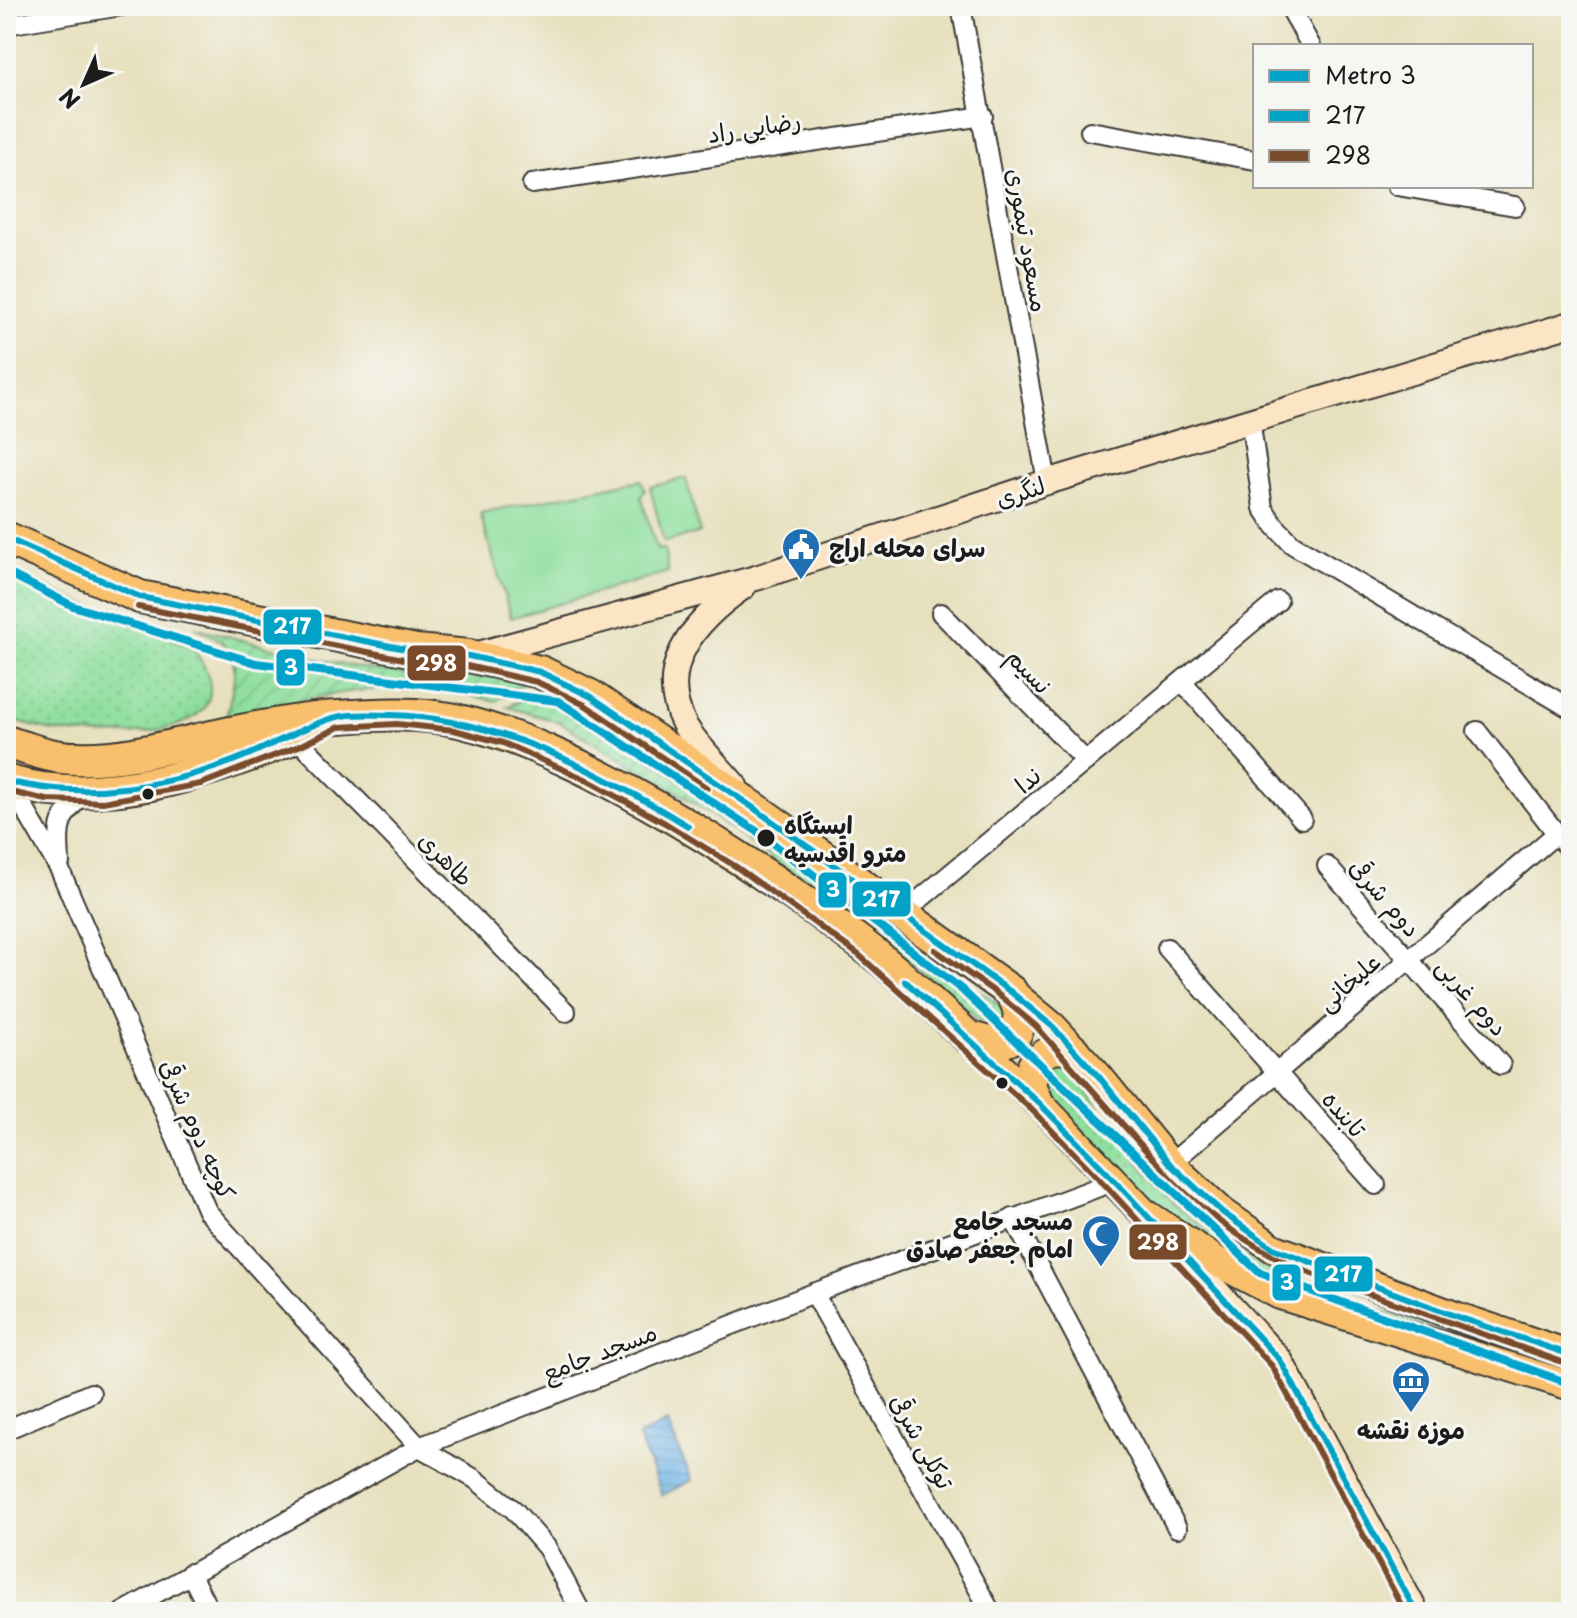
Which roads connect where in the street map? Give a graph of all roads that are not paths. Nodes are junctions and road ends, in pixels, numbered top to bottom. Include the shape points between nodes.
1 (121, 6) edge
2 (961, 6) edge
3 (1289, 6) edge
4 (6, 25) edge
5 (1310, 44) edge
6 (983, 116) junction
7 (1090, 131) dead end
8 (1253, 160) edge
9 (532, 184) dead end
10 (1409, 188) edge
11 (1515, 206) dead end
12 (1571, 324) edge
13 (1250, 419) junction
14 (1047, 482) junction
15 (6, 538) edge
16 (756, 578) junction
17 (1278, 601) dead end
18 (941, 613) dead end
19 (469, 656) junction
20 (1182, 681) junction
21 (1571, 709) edge
22 (336, 717) junction
23 (1477, 731) dead end
24 (295, 737) junction
25 (6, 742) edge
26 (1086, 761) junction
27 (7, 782) edge
28 (86, 791) junction
29 (755, 809) junction
30 (1302, 819) dead end
31 (1557, 833) junction
32 (1571, 852) edge
33 (1327, 866) dead end
34 (60, 870) junction
35 (902, 914) junction
36 (1167, 948) dead end
37 (1409, 959) junction
38 (1011, 992) junction
39 (566, 1012) dead end
40 (968, 1037) junction
41 (1075, 1050) junction
42 (1501, 1065) dead end
43 (1278, 1072) junction
44 (1040, 1104) junction
45 (1170, 1164) junction
46 (1115, 1181) junction
47 (1376, 1185) dead end
48 (1143, 1212) junction
49 (1013, 1218) junction
50 (814, 1293) junction
51 (1571, 1355) edge
52 (1571, 1386) edge
53 (91, 1393) dead end
54 (6, 1430) edge
55 (419, 1447) junction
56 (1177, 1528) dead end
57 (190, 1573) junction
58 (123, 1612) edge
59 (210, 1612) edge
60 (581, 1612) edge
61 (991, 1612) edge
62 (1416, 1612) edge

1 - 4 street
2 - 6 street, مسعود تیموری
3 - 5 street
6 - 9 street, رضایی راد
6 - 14 street, مسعود تیموری
7 - 8 street
10 - 11 street
12 - 13 main road, لنگری
13 - 14 main road, لنگری
13 - 21 street via 1263,508 1292,544
14 - 16 main road, لنگری
15 - 19 highway via 140,597 416,651
16 - 19 main road, لنگری
16 - 29 main road via 704,618 677,661 672,683 685,726
17 - 20 street, ندا
18 - 26 street, نسیم
19 - 29 highway via 540,672 590,696
20 - 26 street, ندا
20 - 30 street
22 - 24 highway
22 - 25 highway via 116,758 73,758
22 - 40 highway via 397,714 456,720 506,734 589,770 741,858 865,947
23 - 31 street
24 - 28 highway via 198,774
24 - 39 street, طاهری
26 - 35 street, ندا
27 - 28 highway
27 - 34 street, کوچه دوم شرقی
28 - 34 street via 59,826
29 - 35 highway
31 - 32 street
31 - 37 street, علیخانی
33 - 37 street, دوم شرقی
34 - 55 street, کوچه دوم شرقی via 207,1211
35 - 38 highway
36 - 43 street, تابنده
37 - 42 street, دوم غربی
37 - 43 street, علیخانی
38 - 40 highway via 1021,1016 1014,1036 987,1044
38 - 41 main road
40 - 44 main road
41 - 44 main road via 1052,1048 1032,1065
41 - 45 main road
43 - 45 street, علیخانی
43 - 47 street, تابنده
44 - 46 main road
45 - 51 main road via 1222,1212 1273,1248
46 - 48 main road
46 - 49 street, مسجد جامع
48 - 52 main road via 1221,1264 1280,1295
48 - 62 main road via 1280,1360
49 - 50 street, مسجد جامع
49 - 56 street
50 - 55 street, مسجد جامع
50 - 61 street, توکلی شرقی
53 - 54 street
55 - 57 street, مسجد جامع
55 - 60 street via 475,1479 514,1510 547,1548
57 - 58 street, مسجد جامع
57 - 59 street

